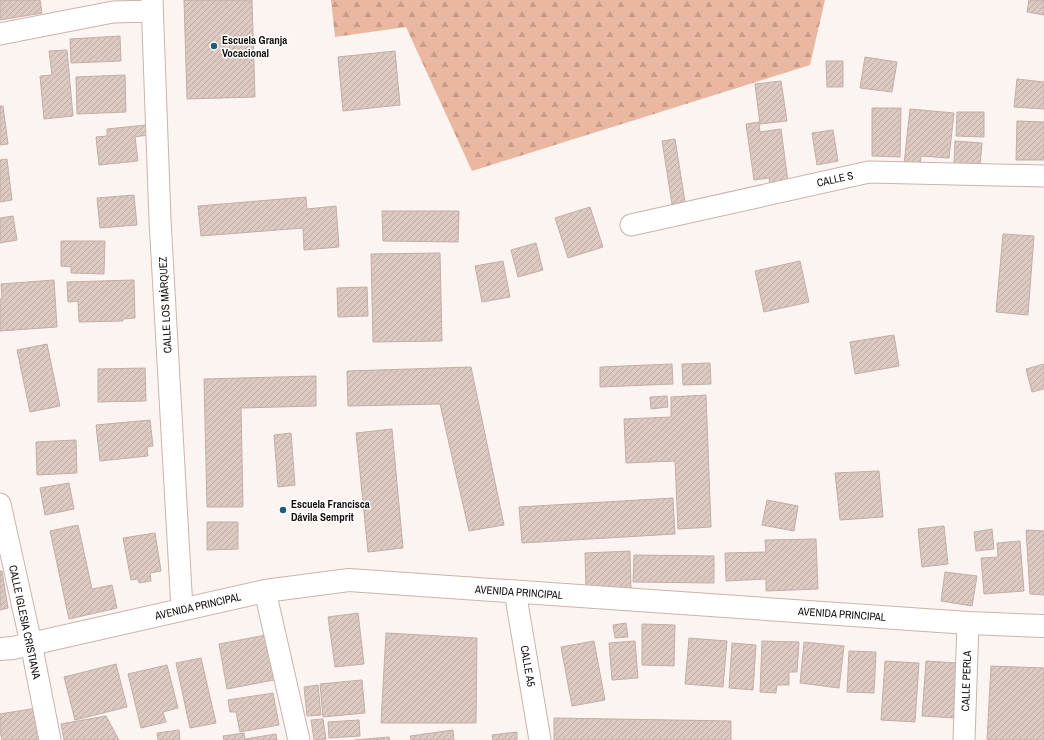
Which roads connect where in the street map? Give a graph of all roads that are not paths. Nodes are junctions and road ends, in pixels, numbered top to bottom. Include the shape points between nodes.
1 (152, 5) edge
2 (0, 34) edge
3 (1044, 176) edge
4 (631, 225) dead end
5 (0, 504) edge
6 (265, 591) junction
7 (515, 591) junction
8 (182, 609) junction
9 (968, 623) junction
10 (1044, 626) edge
11 (31, 644) junction
12 (0, 649) edge
13 (50, 740) edge
14 (299, 740) edge
15 (540, 740) edge
16 (964, 740) edge

1 - 2 street
1 - 8 street, CALLE LOS MÁRQUEZ via 160,220
3 - 4 street, CALLE S via 869,172
5 - 11 street, CALLE IGLESIA CRISTIANA
6 - 7 street, AVENIDA PRINCIPAL via 349,580
6 - 8 street, AVENIDA PRINCIPAL
6 - 14 street
7 - 9 street, AVENIDA PRINCIPAL
7 - 15 street, CALLE A5
8 - 11 street, AVENIDA PRINCIPAL
9 - 10 street, AVENIDA PRINCIPAL
9 - 16 street, CALLE PERLA
11 - 12 street, AVENIDA PRINCIPAL
11 - 13 street, CALLE IGLESIA CRISTIANA

